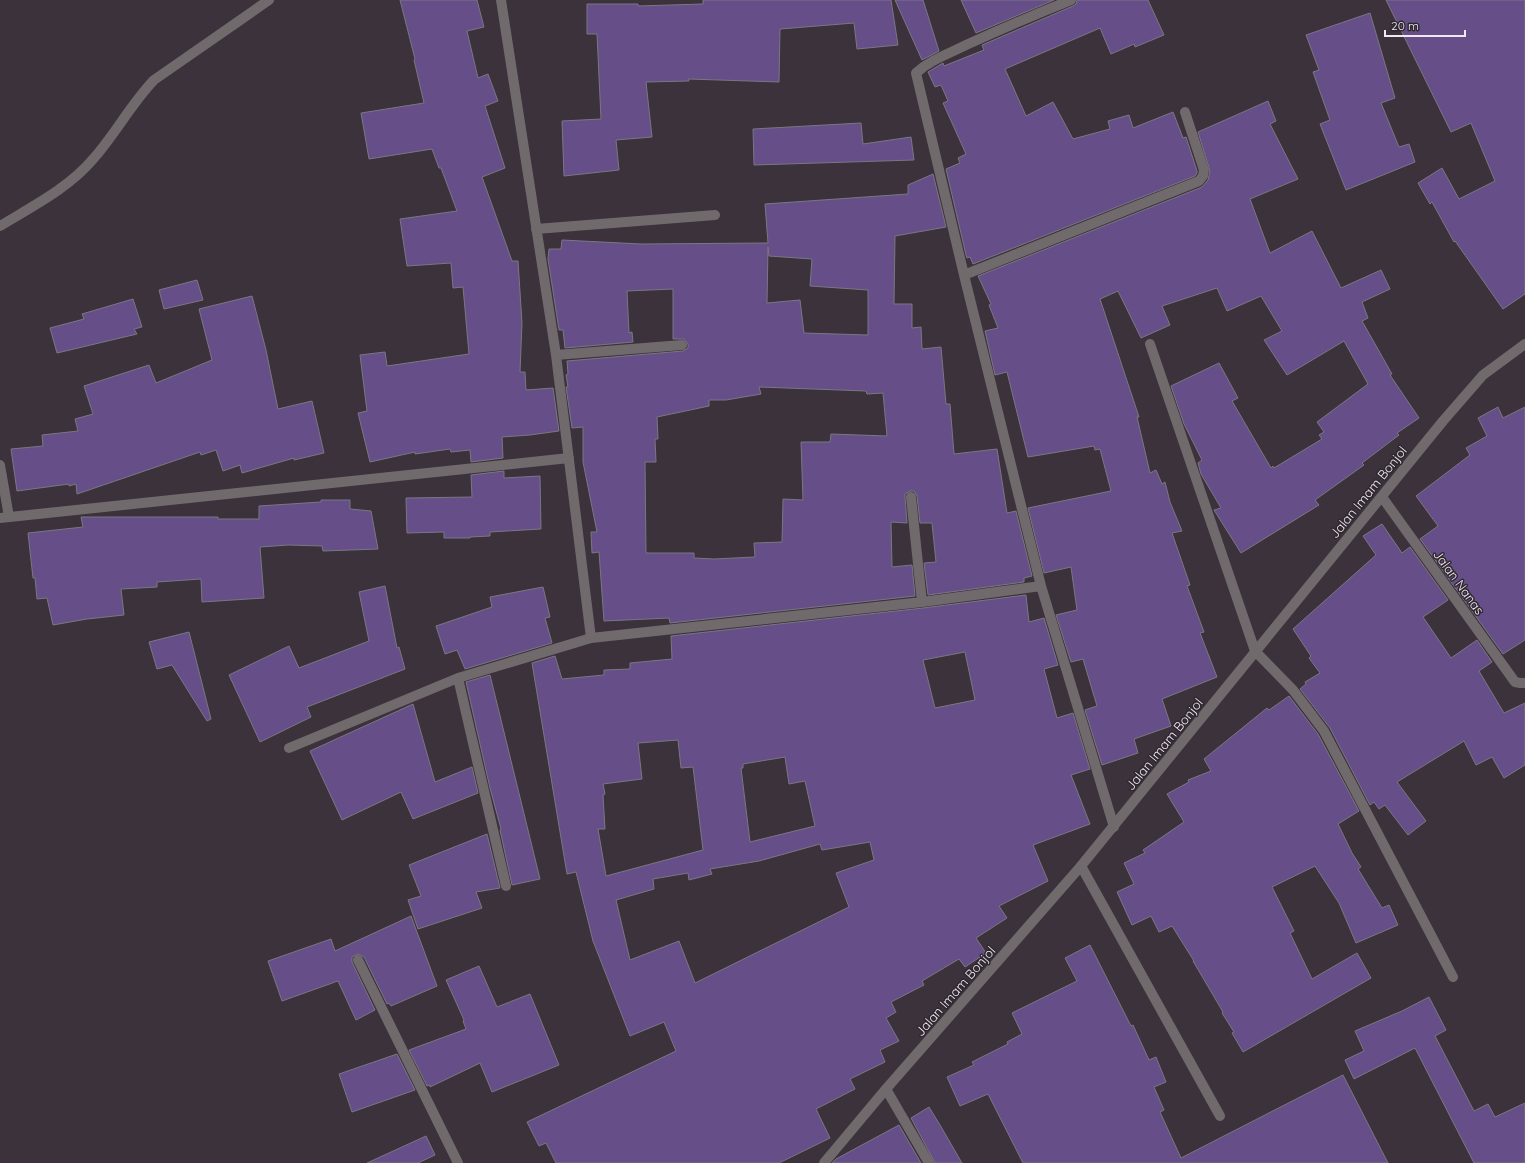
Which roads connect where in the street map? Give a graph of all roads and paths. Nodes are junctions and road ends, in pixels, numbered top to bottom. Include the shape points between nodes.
1 (269, 0) edge
2 (501, 0) edge
3 (1071, 0) edge
4 (1185, 112) dead end
5 (715, 215) dead end
6 (0, 226) edge
7 (536, 229) junction
8 (964, 275) junction
9 (1150, 344) dead end
10 (1525, 344) edge
11 (682, 345) dead end
12 (556, 355) junction
13 (569, 458) junction
14 (0, 465) edge
15 (911, 497) dead end
16 (1382, 497) junction
17 (4, 517) edge
18 (1041, 586) junction
19 (922, 602) junction
20 (591, 638) junction
21 (1255, 651) junction
22 (458, 678) junction
23 (1520, 682) edge
24 (289, 748) dead end
25 (1114, 826) junction
26 (1081, 866) junction
27 (506, 886) dead end
28 (358, 960) dead end
29 (1453, 977) dead end
30 (886, 1089) junction
31 (1220, 1116) dead end
32 (458, 1163) edge
33 (824, 1163) edge
34 (929, 1163) edge

1 - 6 street via 154,80 94,158 67,185
2 - 7 street
3 - 8 street via 938,58 916,73
4 - 8 street via 1204,170 1199,181
5 - 7 street
7 - 12 street
8 - 18 street
9 - 21 street
10 - 16 street, Jalan Imam Bonjol via 1483,375
11 - 12 street
12 - 13 street
13 - 17 street
13 - 20 street
14 - 17 street
15 - 19 street
16 - 21 street, Jalan Imam Bonjol
16 - 23 street, Jalan Nanas
18 - 19 street
18 - 25 street
19 - 20 street
20 - 22 street
21 - 25 street, Jalan Imam Bonjol
21 - 29 street via 1293,690 1324,731
22 - 24 street
22 - 27 street
25 - 26 street, Jalan Imam Bonjol
26 - 30 street, Jalan Imam Bonjol
26 - 31 street
28 - 32 street
30 - 33 street, Jalan Imam Bonjol
30 - 34 street

